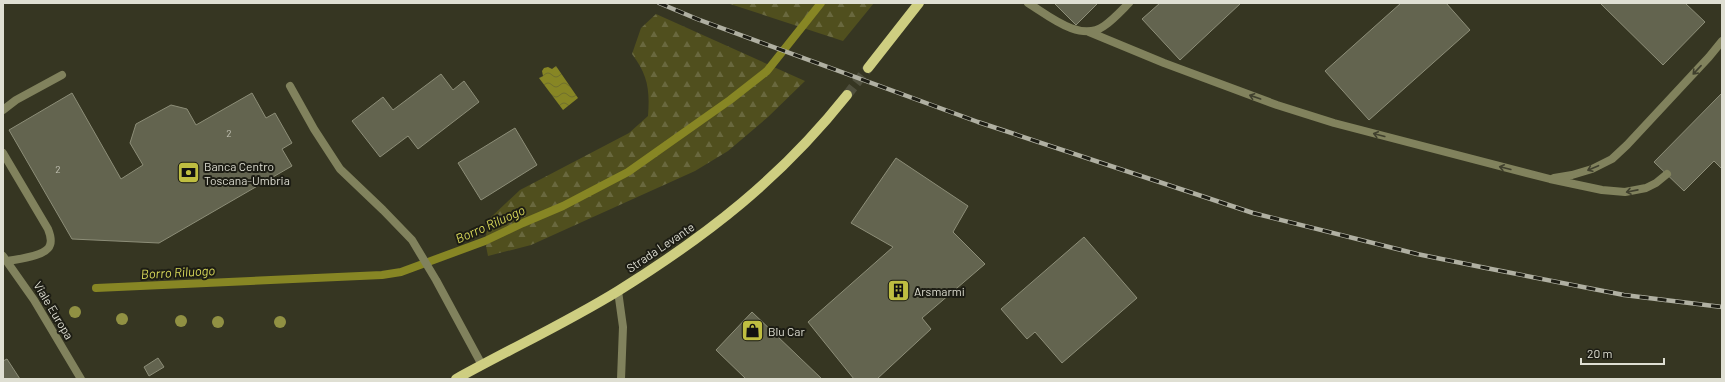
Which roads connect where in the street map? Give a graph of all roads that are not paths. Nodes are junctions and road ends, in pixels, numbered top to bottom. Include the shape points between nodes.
1 (920, 3) edge
2 (1028, 3) edge
3 (1129, 3) edge
4 (1089, 32) junction
5 (1722, 41) edge
6 (868, 68) tunnel mouth
7 (62, 75) dead end
8 (290, 86) dead end
9 (847, 95) tunnel mouth
10 (3, 110) edge
11 (3, 153) edge
12 (1667, 174) dead end
13 (1550, 179) junction
14 (5, 259) edge
15 (618, 291) junction
16 (482, 365) junction
17 (81, 379) edge
18 (456, 379) edge
19 (622, 379) edge

1 - 6 main road
2 - 4 street via 1067,26
3 - 4 street via 1105,26
13 -> 4 street via 1334,123 1277,105
5 -> 13 street via 1612,159 1592,169
7 - 10 street
8 - 16 street via 340,169 412,240
9 - 15 main road, Strada Levante via 804,145 743,203 714,226
11 - 14 street via 51,238 51,244 45,251
12 -> 13 street via 1646,188 1625,192
14 - 17 street, Viale Europa via 34,300
15 - 16 main road, Strada Levante
15 - 19 street via 623,327
16 - 18 main road, Strada Levante

